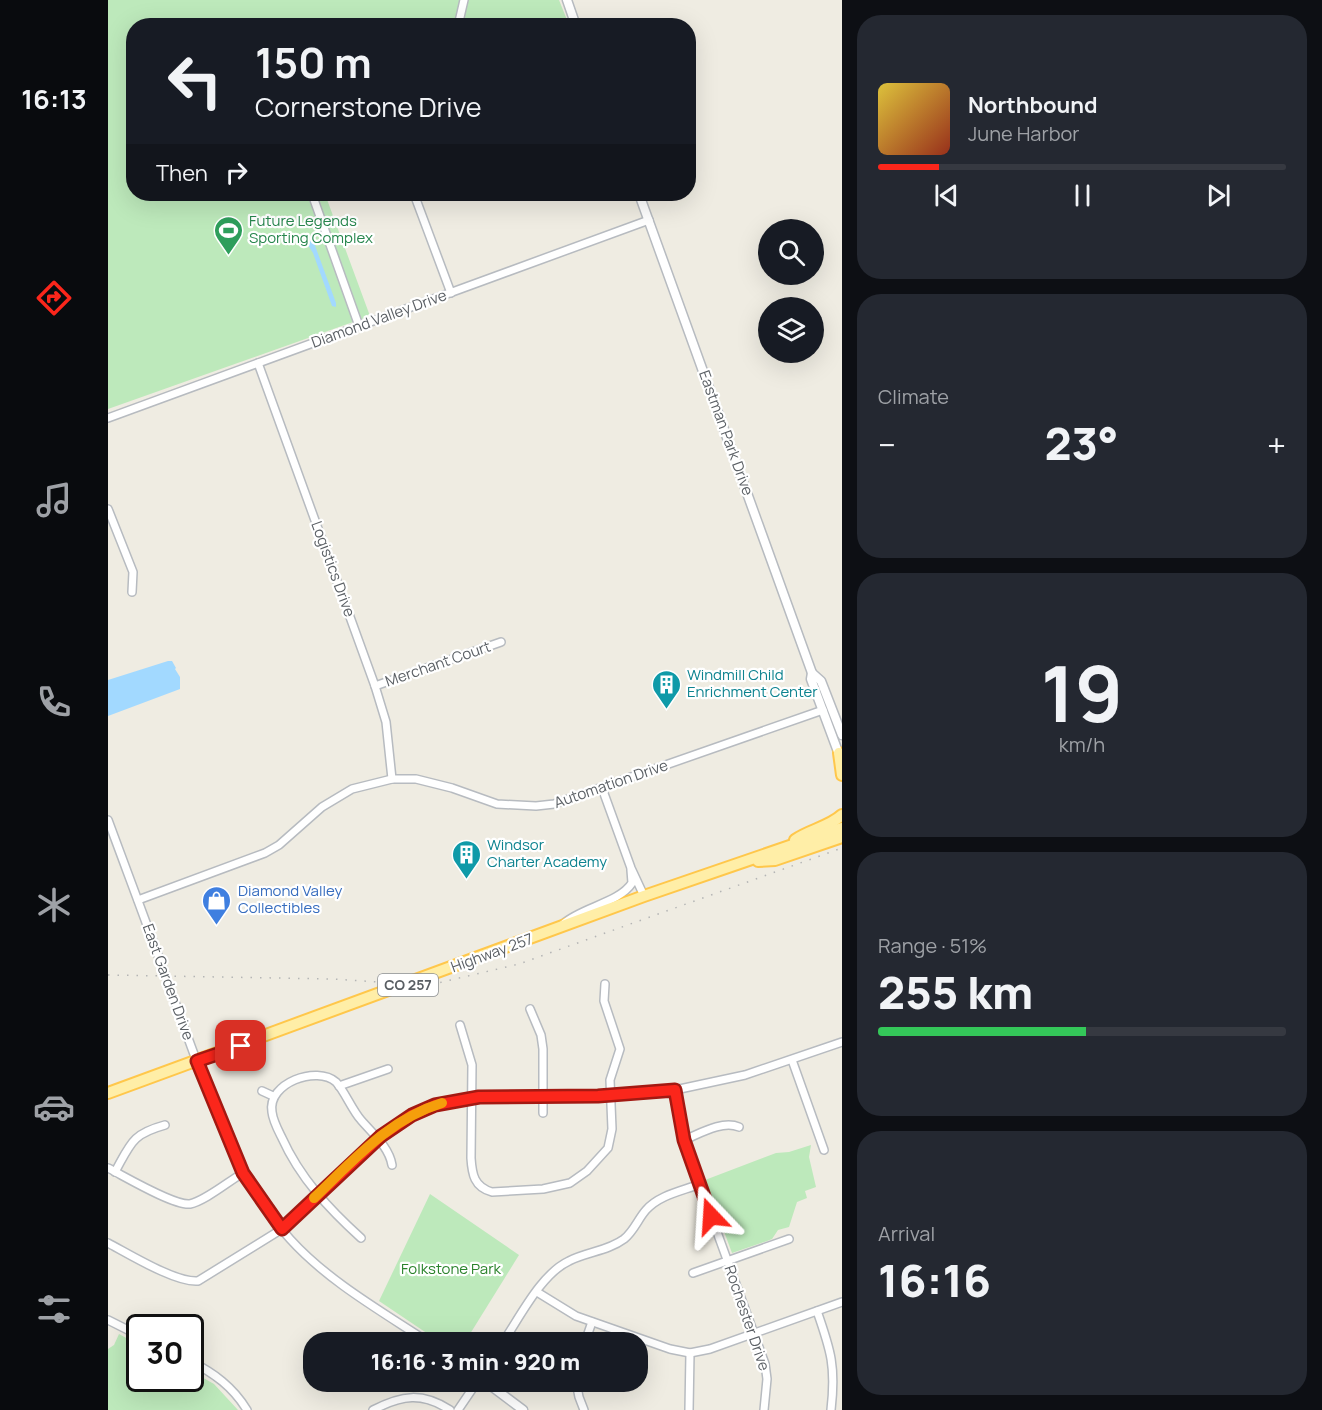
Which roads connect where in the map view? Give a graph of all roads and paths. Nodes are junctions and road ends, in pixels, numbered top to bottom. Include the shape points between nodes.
1 (464, 0) edge
2 (567, 0) edge
3 (460, 18) edge
4 (573, 18) edge
5 (314, 201) edge
6 (417, 201) edge
7 (642, 201) edge
8 (649, 220) junction
9 (451, 292) junction
10 (359, 326) junction
11 (258, 363) junction
12 (108, 418) edge
13 (108, 508) edge
14 (132, 592) dead end
15 (501, 642) dead end
16 (813, 673) junction
17 (375, 686) junction
18 (823, 710) junction
19 (842, 735) edge
20 (840, 758) edge
21 (842, 775) edge
22 (392, 779) junction
23 (602, 788) junction
24 (842, 815) edge
25 (108, 820) edge
26 (842, 828) edge
27 (110, 832) edge
28 (842, 837) edge
29 (787, 847) junction
30 (746, 862) junction
31 (631, 868) junction
32 (644, 896) junction
33 (138, 900) junction
34 (557, 929) junction
35 (605, 984) dead end
36 (530, 1009) dead end
37 (460, 1025) dead end
38 (842, 1042) edge
39 (792, 1060) junction
40 (197, 1061) junction
41 (388, 1069) dead end
42 (339, 1086) junction
43 (675, 1090) junction
44 (262, 1091) dead end
45 (108, 1094) edge
46 (273, 1096) junction
47 (543, 1096) junction
48 (611, 1096) junction
49 (472, 1098) junction
50 (543, 1113) dead end
51 (165, 1125) dead end
52 (738, 1127) dead end
53 (377, 1139) junction
54 (684, 1140) junction
55 (824, 1150) dead end
56 (392, 1165) dead end
57 (112, 1170) edge
58 (243, 1173) junction
59 (699, 1184) junction
60 (318, 1195) junction
61 (282, 1229) junction
62 (361, 1238) dead end
63 (789, 1239) dead end
64 (108, 1243) edge
65 (728, 1261) junction
66 (693, 1273) dead end
67 (537, 1292) junction
68 (842, 1302) edge
69 (817, 1311) junction
70 (108, 1320) edge
71 (592, 1322) junction
72 (126, 1329) edge
73 (413, 1332) edge
74 (510, 1332) edge
75 (588, 1332) edge
76 (754, 1334) junction
77 (690, 1353) junction
78 (204, 1370) edge
79 (470, 1392) edge
80 (500, 1392) edge
81 (578, 1392) edge
82 (247, 1410) edge
83 (373, 1410) edge
84 (450, 1410) edge
85 (458, 1410) edge
86 (524, 1410) edge
87 (584, 1410) edge
88 (689, 1410) edge
89 (764, 1410) edge
90 (831, 1410) edge

1 - 3 street
2 - 4 street
5 - 10 street
6 - 9 street
7 - 8 street, Eastman Park Drive
8 - 9 street, Diamond Valley Drive
8 - 16 street, Eastman Park Drive
9 - 10 street, Diamond Valley Drive
10 - 11 street, Diamond Valley Drive
11 - 12 street, Diamond Valley Drive
11 - 17 street, Logistics Drive
13 - 14 street via 133,573
15 - 17 street, Merchant Court
16 - 18 street, Eastman Park Drive via 811,679
16 - 19 street, Eastman Park Drive via 821,681
17 - 22 street, Logistics Drive via 386,722
18 - 20 street, Eastman Park Drive
18 - 23 street, Automation Drive
20 - 21 main road
22 - 23 street, Automation Drive via 416,779 508,806 554,804
22 - 33 street, Automation Drive via 352,789 322,807 265,853
23 - 31 street
24 - 29 main road via 806,832
25 - 27 street, East Garden Drive
26 - 29 main road, Highway 257 / CO 257
27 - 33 street, East Garden Drive
28 - 30 main road via 775,860
29 - 30 main road, Highway 257 / CO 257
30 - 32 main road, Highway 257 / CO 257
31 - 32 street
31 - 34 street via 632,884 627,890 572,916
32 - 34 main road, Highway 257 / CO 257
33 - 40 street, East Garden Drive
34 - 40 main road, Highway 257 / CO 257
35 - 48 street via 604,1001 620,1049 611,1076
36 - 47 street via 543,1049
37 - 49 street via 471,1059
38 - 39 street
39 - 43 street
39 - 55 street
40 - 45 main road, Highway 257 / CO 257
40 - 58 street, East Garden Drive
41 - 42 street
42 - 46 street via 329,1078 315,1075 286,1085
42 - 53 street
43 - 48 street
43 - 54 street, Rochester Drive
44 - 46 street
46 - 60 street via 276,1125 300,1171
47 - 48 street
47 - 49 street
47 - 50 street
48 - 49 street via 610,1144 587,1171 555,1187 495,1192 479,1185 473,1176
49 - 53 street via 423,1110
51 - 57 street via 136,1136
52 - 54 street via 730,1124
53 - 56 street via 388,1152
53 - 60 street
54 - 59 street, Rochester Drive
57 - 58 street via 185,1204 196,1202
58 - 61 street, East Garden Drive
59 - 65 street, Rochester Drive
59 - 67 street via 653,1204 621,1241 564,1263
60 - 61 street
60 - 62 street
61 - 64 street via 198,1281 190,1282
61 - 73 street, East Garden Drive via 320,1268
63 - 65 street
65 - 66 street
65 - 76 street, Rochester Drive
67 - 71 street via 567,1312
67 - 74 street
68 - 69 street
69 - 76 street
69 - 90 street via 833,1363
70 - 72 street
71 - 75 street
71 - 77 street
76 - 77 street
76 - 89 street, Rochester Drive via 767,1372
77 - 88 street
78 - 82 street via 222,1381
79 - 85 street
80 - 86 street
81 - 87 street
83 - 84 street via 408,1397 430,1400

